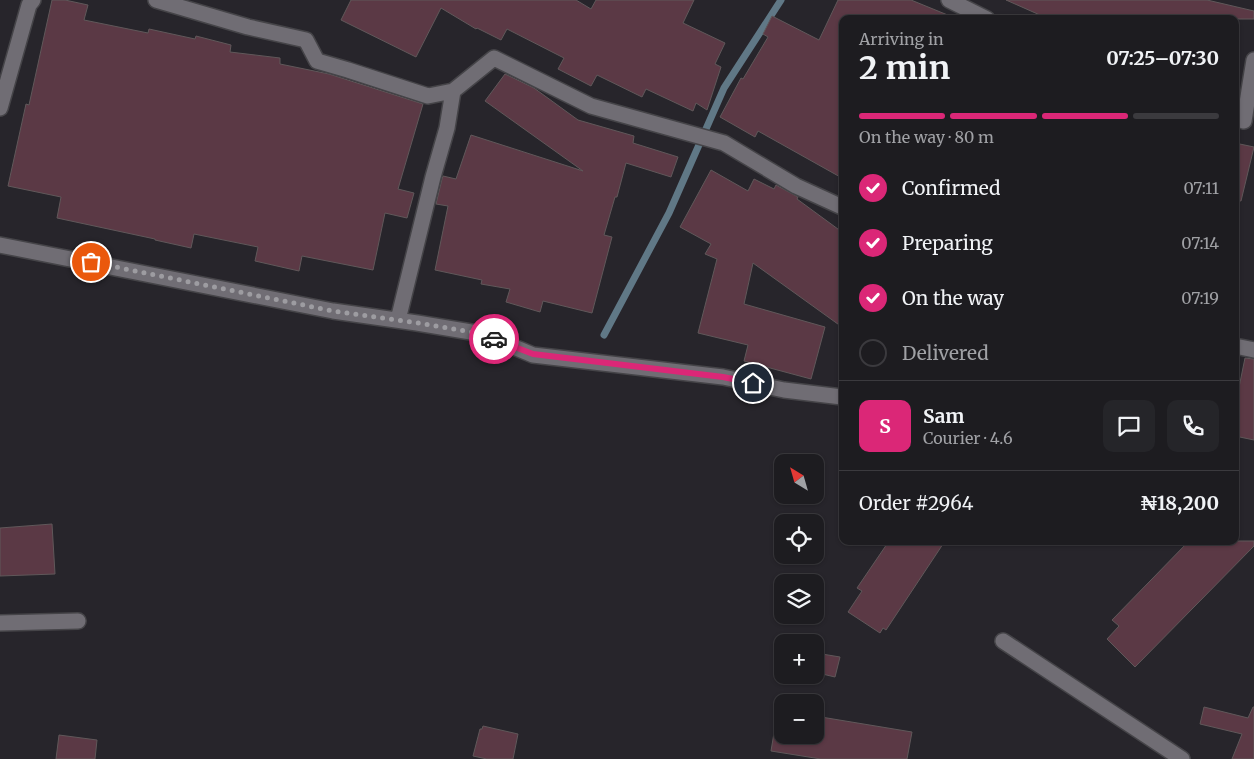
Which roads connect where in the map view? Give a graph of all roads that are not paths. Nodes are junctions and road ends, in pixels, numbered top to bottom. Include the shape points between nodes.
1 (33, 0) edge
2 (156, 0) edge
3 (949, 0) edge
4 (979, 15) edge
5 (1254, 60) edge
6 (453, 91) junction
7 (0, 108) edge
8 (1244, 121) edge
9 (839, 207) edge
10 (0, 245) edge
11 (398, 320) junction
12 (1239, 347) edge
13 (1254, 350) edge
14 (839, 397) edge
15 (78, 621) dead end
16 (0, 623) edge
17 (1003, 641) dead end
18 (1182, 759) edge

1 - 7 street
2 - 6 street via 306,40 317,61 428,96
3 - 4 street
5 - 8 street
6 - 9 street via 494,58 591,106 724,143 796,186
6 - 11 street via 447,128
10 - 11 street via 333,311
11 - 14 street via 483,334 533,354 723,377 784,390
12 - 13 street
15 - 16 street
17 - 18 street

